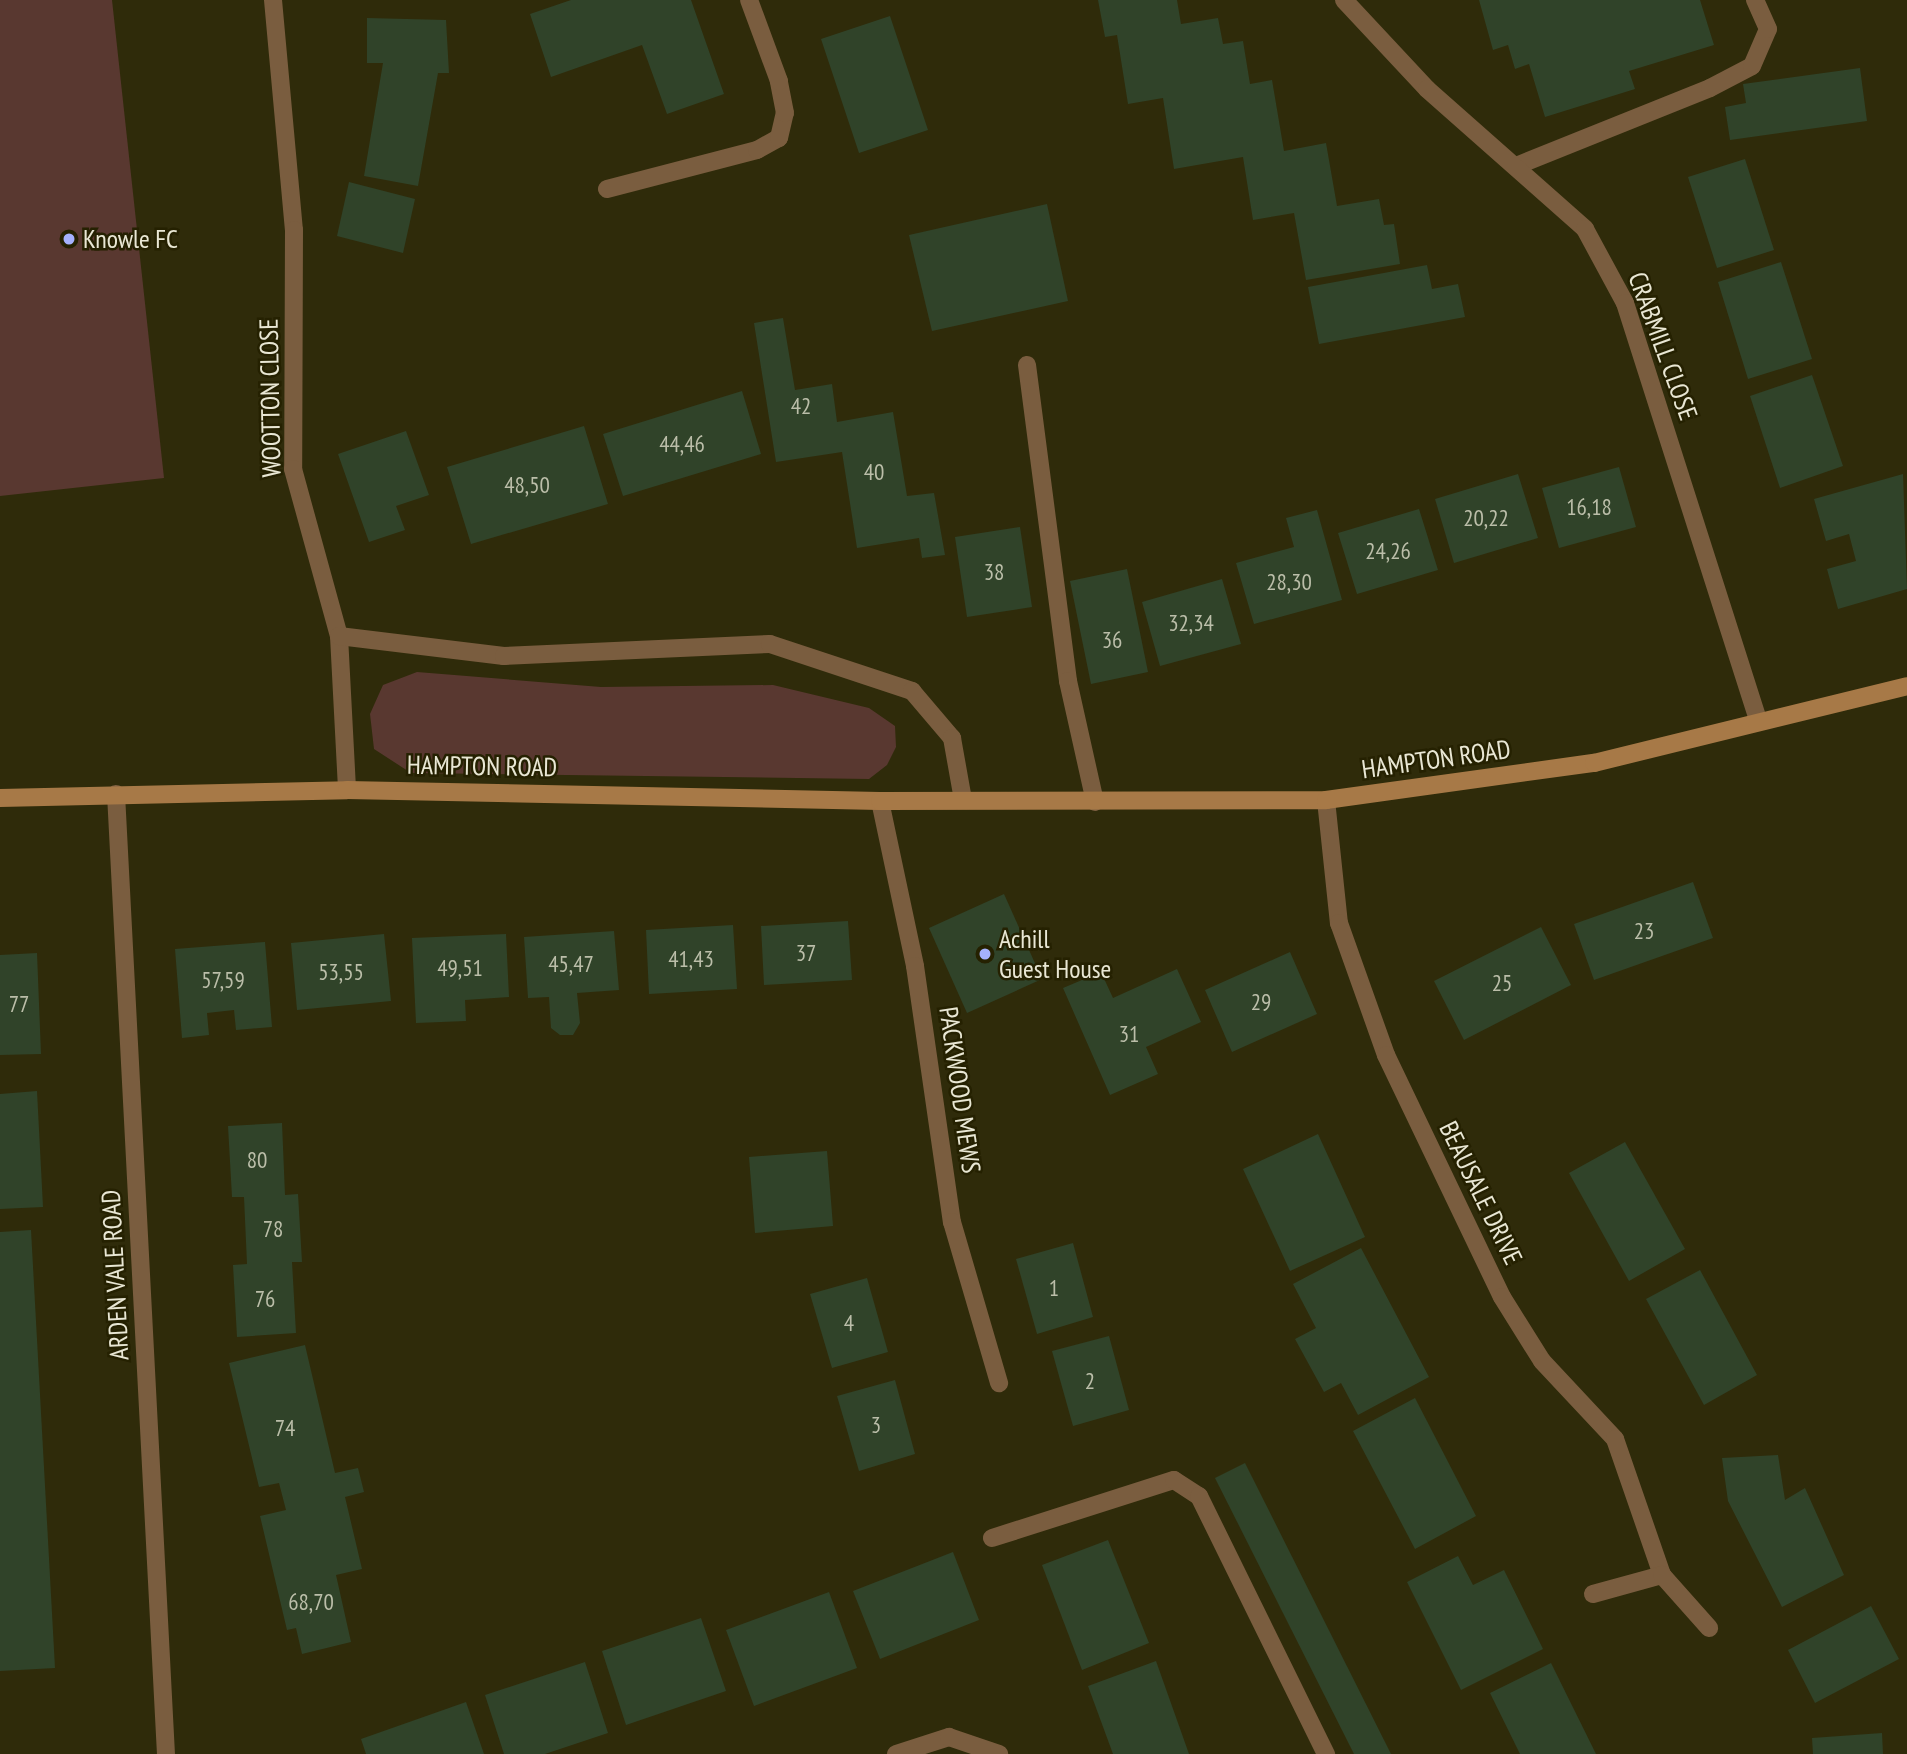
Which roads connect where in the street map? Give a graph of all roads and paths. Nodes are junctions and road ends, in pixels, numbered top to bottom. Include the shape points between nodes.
1 (273, 0) edge
2 (749, 0) edge
3 (1344, 0) edge
4 (1755, 0) edge
5 (1516, 166) junction
6 (607, 189) dead end
7 (1027, 365) dead end
8 (339, 636) junction
9 (1907, 686) edge
10 (1758, 721) junction
11 (347, 790) junction
12 (116, 794) junction
13 (0, 798) edge
14 (963, 800) junction
15 (1326, 800) junction
16 (880, 801) junction
17 (1095, 802) junction
18 (999, 1383) dead end
19 (992, 1538) dead end
20 (1662, 1575) junction
21 (1593, 1594) dead end
22 (1709, 1628) dead end
23 (166, 1754) edge
24 (895, 1754) edge
25 (999, 1754) edge
26 (1326, 1754) edge

1 - 8 street, WOOTTON CLOSE via 294,230 293,469
2 - 6 street via 779,81 785,113 779,138 757,150
3 - 5 street, CRABMILL CLOSE via 1427,89
4 - 5 street via 1768,29 1752,66 1710,88
5 - 10 street, CRABMILL CLOSE via 1586,229 1625,303
7 - 17 street via 1068,681
8 - 11 street, WOOTTON CLOSE
8 - 14 street via 504,656 770,644 912,691 952,738
9 - 10 street, HAMPTON ROAD
10 - 15 street, HAMPTON ROAD via 1594,763
11 - 12 street, HAMPTON ROAD
11 - 16 street, HAMPTON ROAD
12 - 13 street, HAMPTON ROAD
12 - 23 street, ARDEN VALE ROAD
14 - 16 street, HAMPTON ROAD
14 - 17 street, HAMPTON ROAD
15 - 17 street, HAMPTON ROAD
15 - 20 street, BEAUSALE DRIVE via 1339,923 1386,1055 1502,1297 1542,1360 1615,1439
16 - 18 street, PACKWOOD MEWS via 915,965 952,1222
19 - 26 street via 1174,1480 1182,1485 1199,1496
20 - 21 street
20 - 22 street, BEAUSALE DRIVE
24 - 25 street via 949,1737

